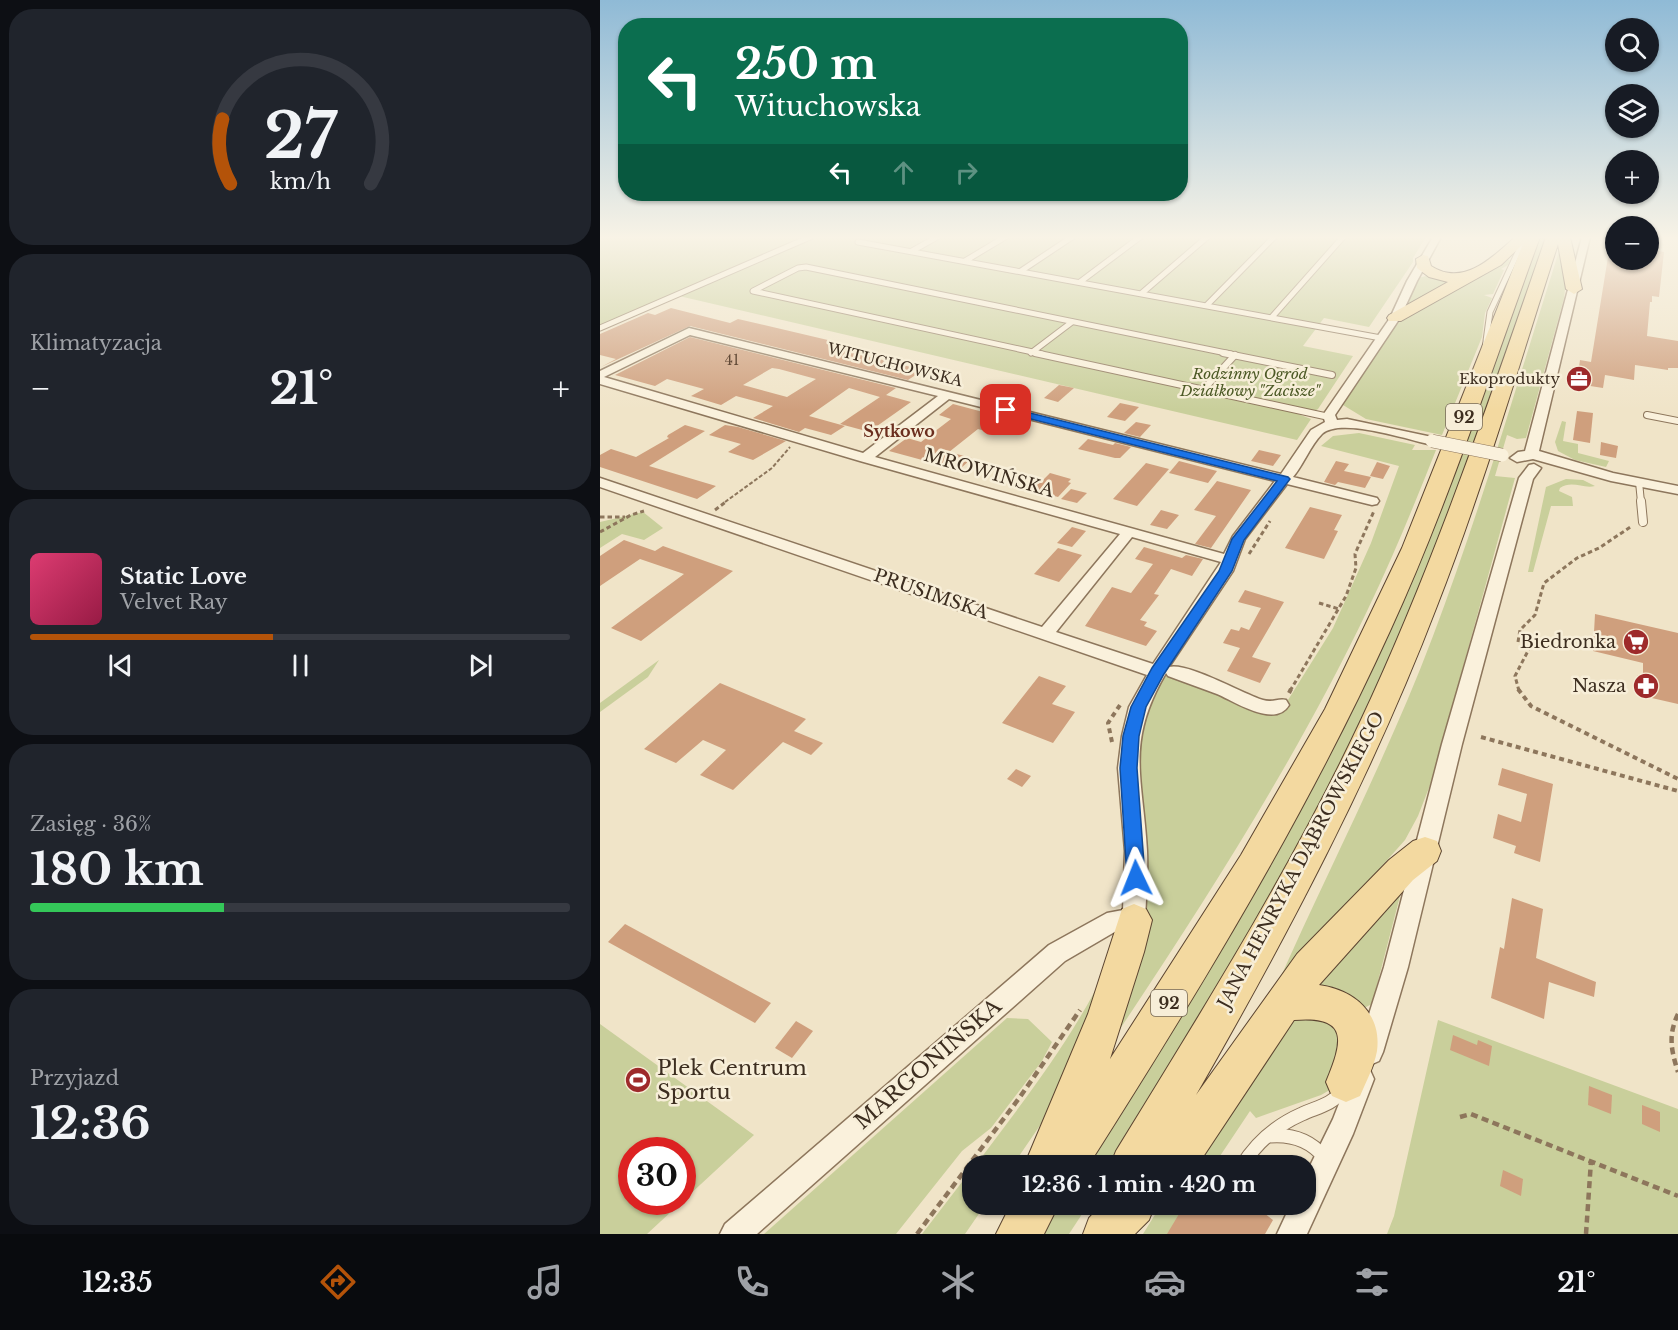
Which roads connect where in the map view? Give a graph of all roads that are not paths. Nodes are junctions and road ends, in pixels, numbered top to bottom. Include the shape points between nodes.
1 (677, 295) edge
2 (769, 295) edge
3 (939, 295) edge
4 (1151, 295) edge
5 (1216, 295) edge
6 (1292, 295) edge
7 (1406, 295) edge
8 (1435, 295) edge
9 (1498, 295) edge
10 (1511, 295) edge
11 (1533, 295) edge
12 (1573, 295) edge
13 (1207, 304) junction
14 (1272, 317) junction
15 (1395, 318) junction
16 (1072, 322) junction
17 (600, 328) edge
18 (1381, 338) junction
19 (1031, 353) junction
20 (1235, 355) junction
21 (1486, 359) junction
22 (600, 375) edge
23 (1332, 375) dead end
24 (600, 380) edge
25 (1203, 391) junction
26 (947, 395) junction
27 (1647, 415) dead end
28 (1678, 420) edge
29 (1330, 421) junction
30 (865, 458) junction
31 (1537, 462) junction
32 (1284, 479) junction
33 (600, 482) edge
34 (1639, 482) junction
35 (1678, 490) edge
36 (1372, 501) road end
37 (1639, 521) road end
38 (1129, 532) junction
39 (1230, 560) junction
40 (1047, 633) junction
41 (1166, 672) junction
42 (1280, 705) road end
43 (1425, 851) junction
44 (1134, 920) junction
45 (1286, 1003) junction
46 (1346, 1082) joint
47 (1265, 1136) junction
48 (1050, 1155) edge
49 (1070, 1155) edge
50 (1138, 1155) edge
51 (1178, 1155) edge
52 (1248, 1155) edge
53 (1326, 1164) junction
54 (1025, 1215) edge
55 (1030, 1215) edge
56 (1101, 1215) edge
57 (1122, 1215) edge
58 (735, 1234) edge
59 (1017, 1234) edge
60 (1090, 1234) edge
61 (1105, 1234) edge
62 (1292, 1234) edge

1 - 17 lane
2 - 19 lane
3 - 16 lane
4 - 13 lane
5 - 13 lane
6 - 14 lane
7 - 15 street
8 - 15 main road
9 - 21 lane via 1489,316
10 - 21 main road, JANA HENRYKA DĄBROWSKIEGO / 92
11 - 50 main road, JANA HENRYKA DĄBROWSKIEGO / 92 via 1438,572 1381,708 1290,888
12 - 31 street via 1532,451
13 - 14 lane
14 - 18 lane
15 - 18 street
16 - 19 lane
16 - 20 lane
18 - 29 street
19 - 25 lane
20 - 23 lane
20 - 25 lane
21 - 49 main road, JANA HENRYKA DĄBROWSKIEGO / 92 via 1394,597 1319,745 1215,928
22 - 26 street, WITUCHOWSKA via 689,331
24 - 30 street, MROWIŃSKA
25 - 29 lane
26 - 30 street
26 - 32 street, WITUCHOWSKA
27 - 28 lane
29 - 31 street, bridge via 1517,458 1520,464
29 - 32 street via 1316,433
30 - 38 street, MROWIŃSKA
31 - 34 street
31 - 43 street via 1526,478
32 - 36 street, WITUCHOWSKA
32 - 39 street via 1238,539
33 - 40 street, PRUSIMSKA
34 - 35 street
34 - 37 lane
38 - 39 street, MROWIŃSKA
38 - 40 street
39 - 41 street
40 - 41 street, PRUSIMSKA
41 - 42 street, PRUSIMSKA via 1261,706
41 - 44 street via 1138,707 1130,752 1136,851
43 - 45 main road via 1401,870 1310,966
43 - 53 street via 1381,1020
44 - 48 main road via 1107,1018
44 - 58 street, MARGONIŃSKA via 1115,920 1057,954
45 - 46 main road via 1328,1004 1356,1024 1358,1050
45 - 51 main road
46 - 47 lane via 1339,1098 1300,1114
47 - 52 lane
47 - 53 lane via 1281,1135 1309,1144 1320,1152
53 - 62 street
54 - 59 main road
55 - 59 main road
56 - 60 main road
57 - 61 main road

